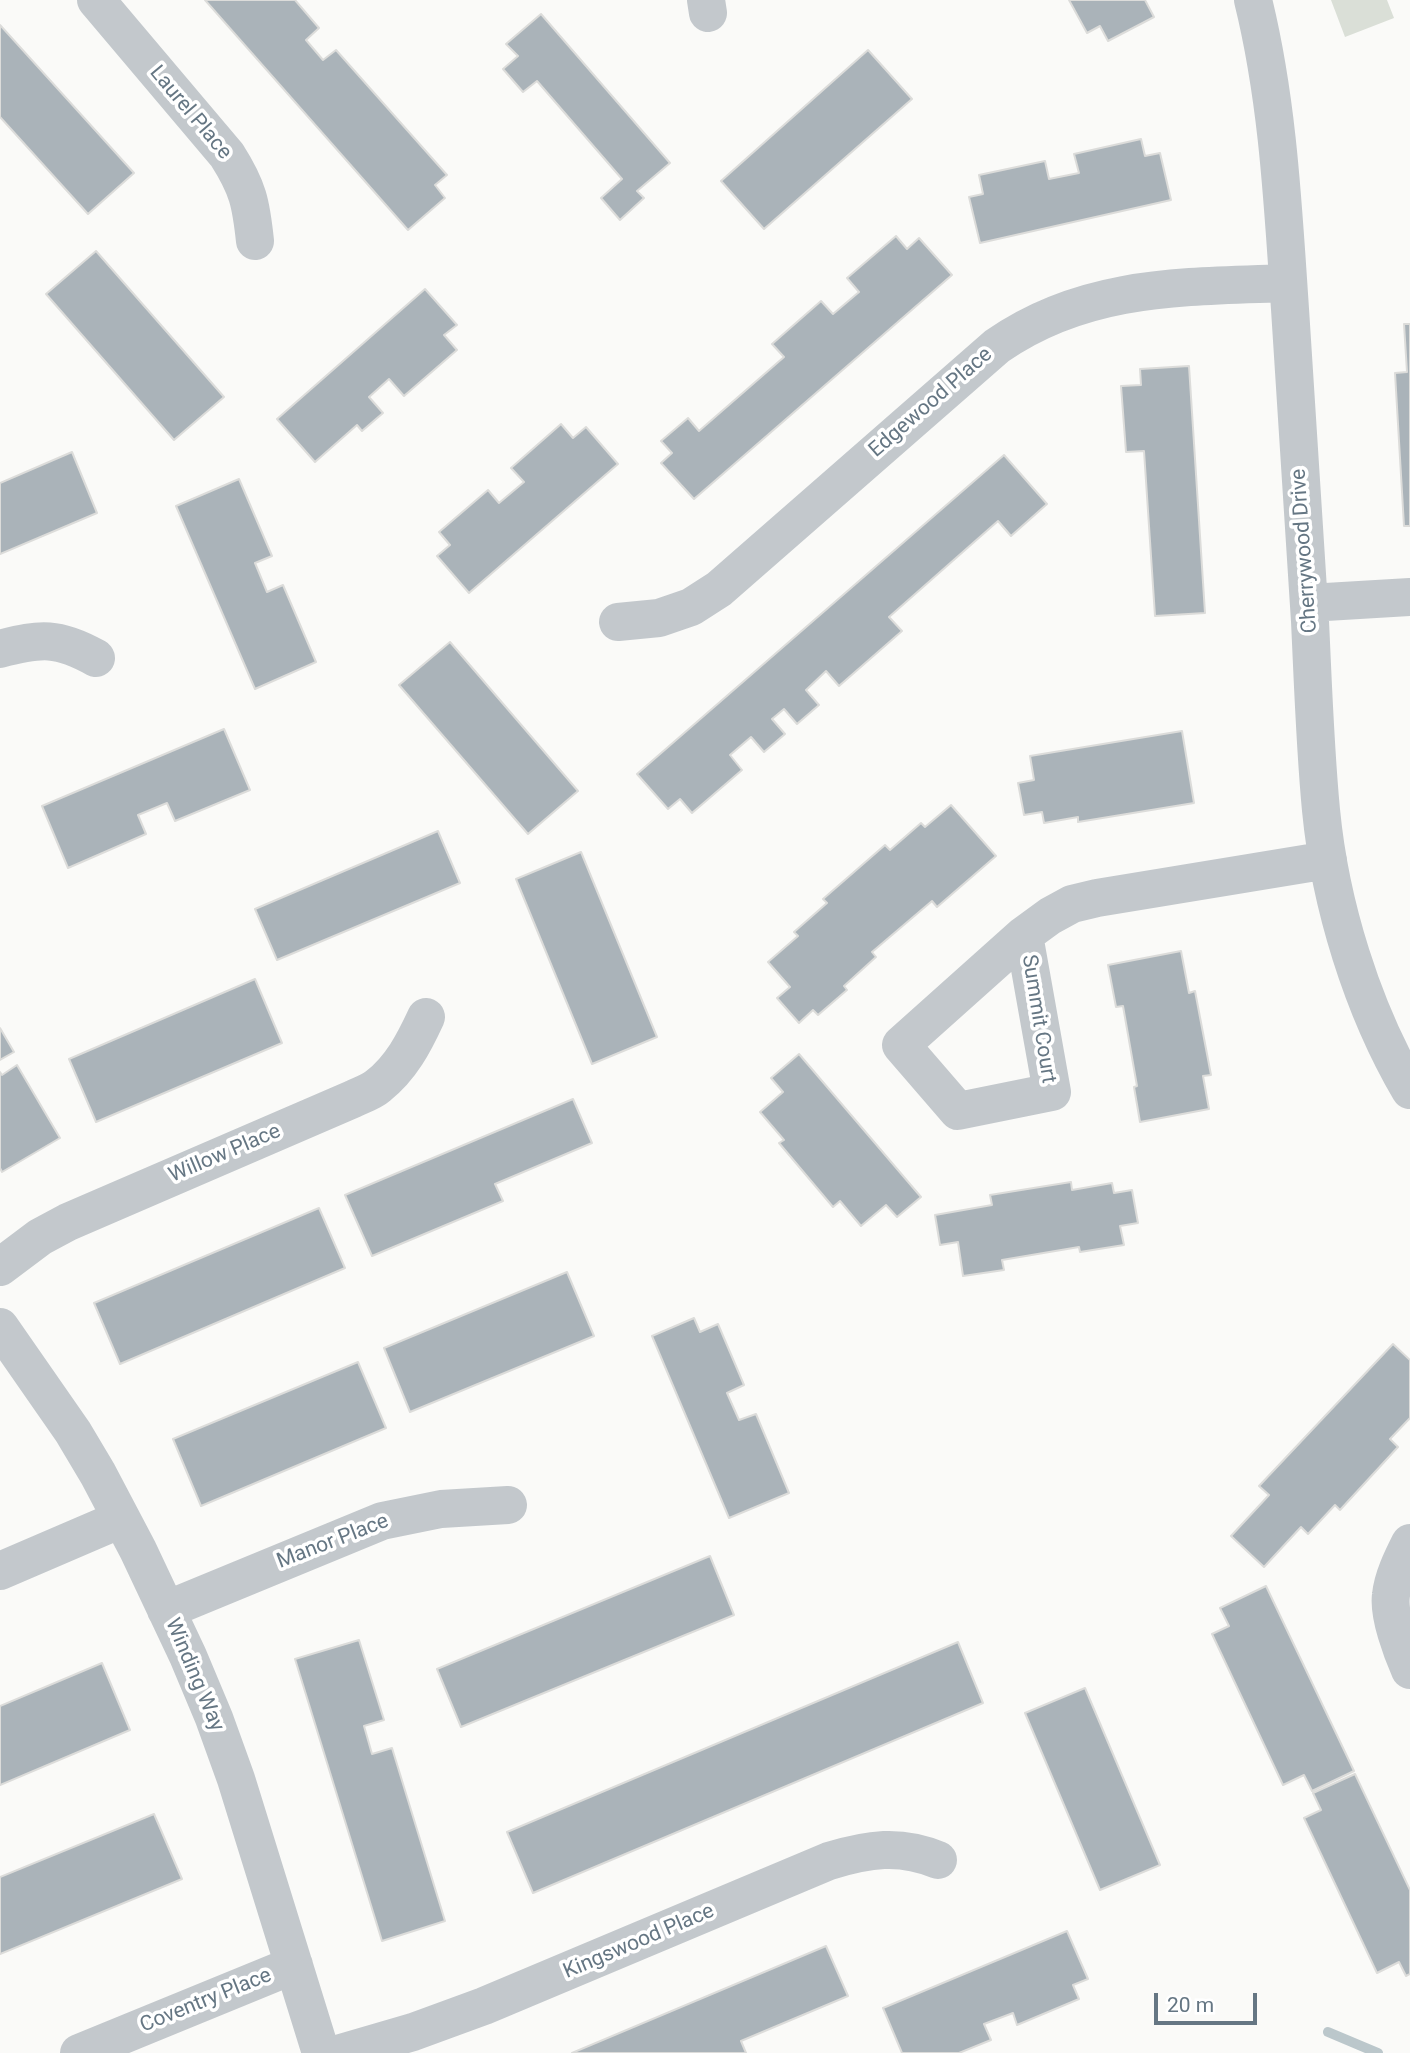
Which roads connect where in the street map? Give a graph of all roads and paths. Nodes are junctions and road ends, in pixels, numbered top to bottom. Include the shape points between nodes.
1 (96, 0) edge
2 (1253, 0) edge
3 (255, 241) dead end
4 (1288, 283) junction
5 (1410, 597) edge
6 (1309, 603) junction
7 (618, 622) dead end
8 (0, 649) edge
9 (96, 658) dead end
10 (1328, 860) junction
11 (1024, 935) junction
12 (426, 1017) dead end
13 (1410, 1090) edge
14 (0, 1266) edge
15 (0, 1327) edge
16 (508, 1505) dead end
17 (121, 1518) junction
18 (1410, 1543) edge
19 (0, 1571) edge
20 (1400, 1602) edge
21 (166, 1610) junction
22 (1410, 1670) edge
23 (938, 1860) dead end
24 (294, 1965) junction
25 (79, 2053) edge
26 (321, 2053) edge
27 (341, 2053) edge

1 - 3 street, Laurel Place via 227,155 251,205
2 - 4 street, Cherrywood Drive via 1269,70
4 - 6 street, Cherrywood Drive
4 - 7 street, Edgewood Place via 1110,296 1019,330 719,589 691,607 659,618
5 - 6 street
6 - 10 street, Cherrywood Drive
8 - 9 street via 50,640
10 - 11 street, Summit Court via 1072,904
10 - 13 street, Cherrywood Drive via 1350,949 1374,1018
11 - 11 street, Summit Court via 901,1045 958,1111 1052,1092
12 - 14 street, Willow Place via 412,1046 377,1087 68,1222
15 - 17 street, Winding Way via 73,1432
16 - 21 street, Manor Place via 441,1509 382,1521
17 - 19 street
17 - 21 street, Winding Way
18 - 20 street via 1397,1571
20 - 22 street via 1395,1627
21 - 24 street, Winding Way via 219,1731
23 - 27 street, Kingswood Place via 898,1849 829,1861 484,2006
24 - 25 street, Coventry Place
24 - 26 street, Winding Way

